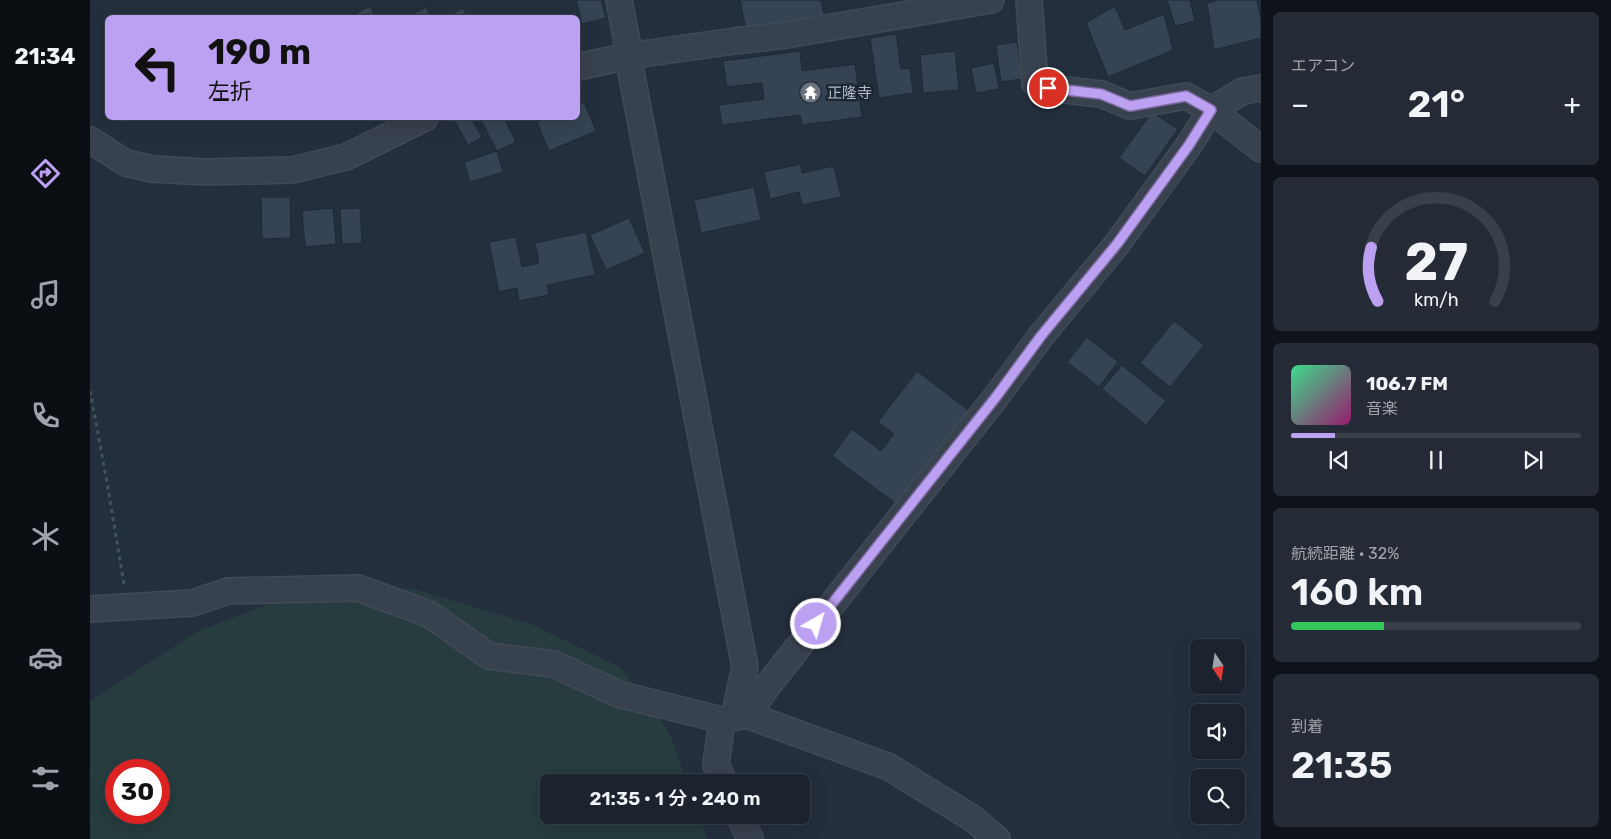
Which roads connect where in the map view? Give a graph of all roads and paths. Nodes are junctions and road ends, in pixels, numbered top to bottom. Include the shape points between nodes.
1 (619, 0) edge
2 (991, 0) edge
3 (1029, 0) edge
4 (628, 56) junction
5 (580, 67) edge
6 (1261, 88) edge
7 (1211, 110) junction
8 (421, 120) edge
9 (90, 140) edge
10 (1261, 149) edge
11 (90, 391) edge
12 (129, 606) junction
13 (90, 608) edge
14 (747, 715) junction
15 (722, 720) junction
16 (720, 774) edge
17 (743, 824) edge
18 (750, 839) edge
19 (997, 839) edge

1 - 4 street
2 - 4 street via 786,35
3 - 7 street via 1035,82 1048,88 1101,94 1130,106 1186,96
4 - 5 street
4 - 14 street via 745,667 737,704
6 - 7 street via 1243,91
7 - 10 street
7 - 14 street via 1117,244 1041,336
8 - 9 street via 346,157 292,170 206,172 152,169 126,163
11 - 12 path
12 - 13 street
12 - 15 street via 192,603 228,591 358,588 429,614 489,656 554,664 618,694
14 - 15 street
14 - 19 street via 889,767 972,818
15 - 16 street via 716,765
17 - 18 street

